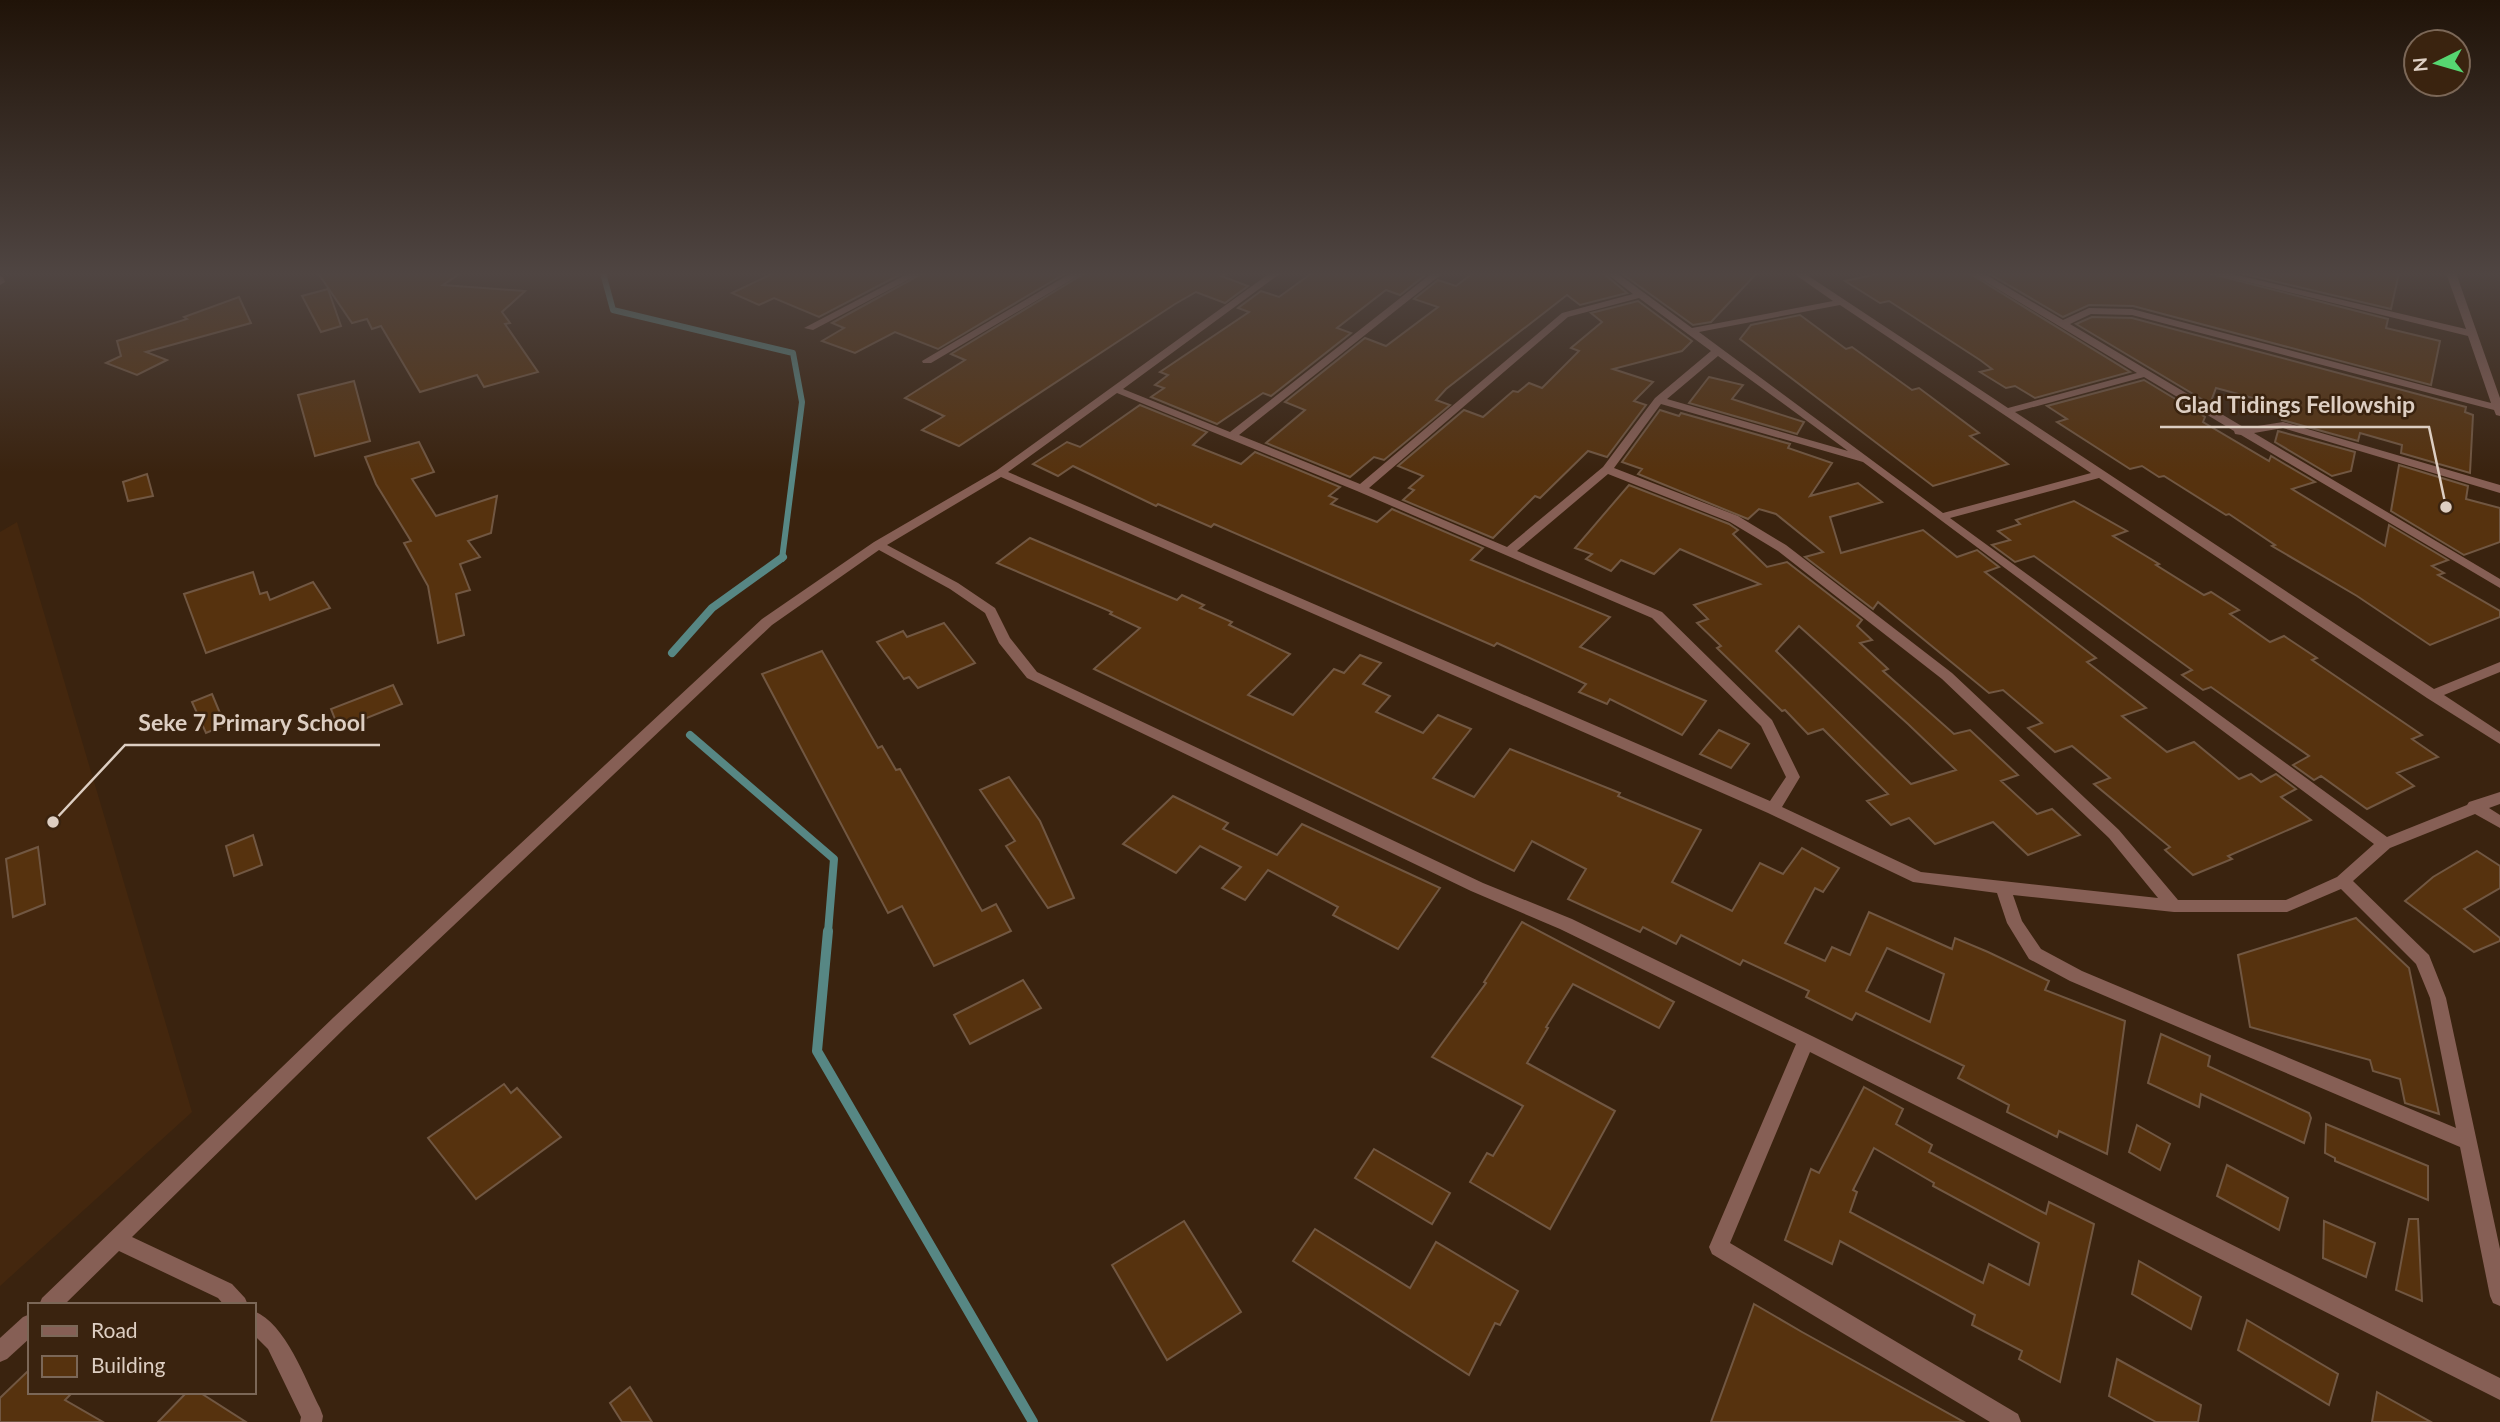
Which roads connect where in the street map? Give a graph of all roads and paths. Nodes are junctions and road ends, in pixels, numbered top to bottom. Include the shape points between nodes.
1 (964, 339) edge
2 (1184, 339) edge
3 (1354, 339) edge
4 (1536, 339) edge
5 (1700, 339) edge
6 (1896, 339) edge
7 (2088, 339) edge
8 (2233, 339) edge
9 (2474, 339) edge
10 (1716, 352) junction
11 (927, 361) dead end
12 (2145, 374) junction
13 (1115, 389) junction
14 (1659, 400) junction
15 (2499, 411) edge
16 (2004, 412) junction
17 (2239, 432) junction
18 (1231, 436) junction
19 (1873, 462) junction
20 (1607, 470) junction
21 (1000, 473) junction
22 (2100, 474) junction
23 (1361, 489) junction
24 (2500, 489) edge
25 (1941, 517) junction
26 (878, 545) junction
27 (1509, 551) junction
28 (2500, 584) edge
29 (2500, 667) edge
30 (2432, 695) junction
31 (2500, 739) edge
32 (2500, 798) edge
33 (2473, 806) junction
34 (1773, 809) junction
35 (2500, 822) edge
36 (2385, 844) junction
37 (2343, 881) junction
38 (2003, 887) junction
39 (2174, 906) junction
40 (1806, 1041) junction
41 (2467, 1141) junction
42 (117, 1240) junction
43 (2500, 1296) edge
44 (51, 1303) edge
45 (236, 1303) edge
46 (256, 1323) edge
47 (28, 1326) edge
48 (0, 1352) edge
49 (2500, 1389) edge
50 (311, 1422) edge
51 (2010, 1422) edge

1 - 11 street
2 - 13 street
3 - 18 street
4 - 23 street
5 - 10 street
6 - 16 street
7 - 12 street
8 - 15 street
9 - 15 street
10 - 14 street
10 - 19 street
12 - 16 street
12 - 17 street
13 - 18 street
13 - 21 street
14 - 19 street
14 - 20 street
16 - 22 street
17 - 24 street via 2283,425
17 - 28 street
18 - 23 street
19 - 25 street
20 - 27 street
20 - 39 street via 1734,519 1782,548 1947,676 2114,834
21 - 26 street
21 - 34 street
22 - 25 street
22 - 30 street
23 - 27 street
25 - 36 street
26 - 40 street via 990,611 1004,640 1032,675
26 - 42 street via 767,622 370,993
27 - 34 street via 1657,615 1767,723 1793,777
29 - 30 street
30 - 31 street
32 - 33 street
33 - 35 street
33 - 36 street
34 - 38 street via 1919,878
36 - 37 street
37 - 39 street via 2287,906
37 - 41 street via 2423,960 2438,998
38 - 39 street
38 - 41 street via 2015,923 2035,954 2076,976
40 - 49 street
40 - 51 street via 1719,1247
41 - 43 street
42 - 44 street
42 - 45 street via 225,1292
46 - 50 street via 275,1342
47 - 48 street

